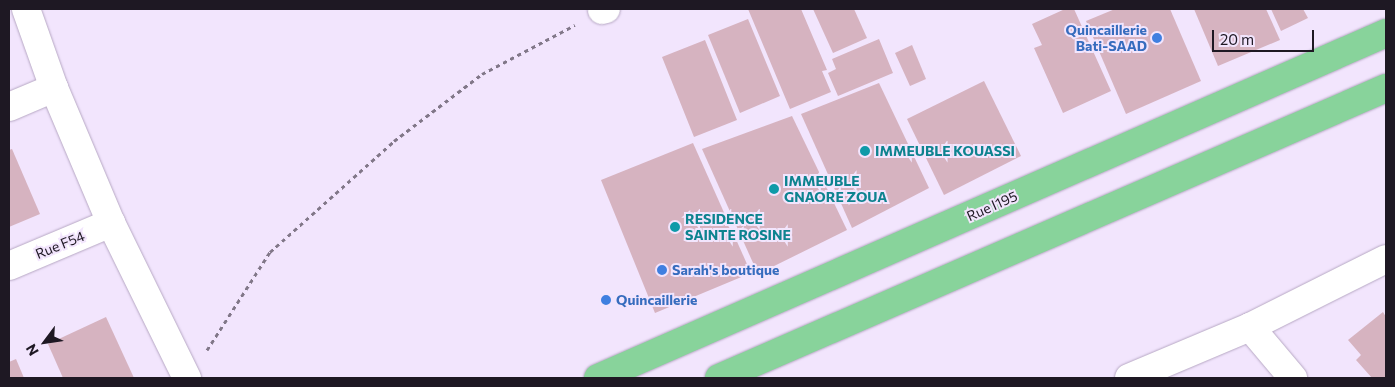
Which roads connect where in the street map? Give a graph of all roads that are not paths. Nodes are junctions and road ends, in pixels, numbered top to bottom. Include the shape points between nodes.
1 (26, 9) edge
2 (1386, 33) edge
3 (54, 88) junction
4 (1386, 88) edge
5 (9, 106) edge
6 (111, 223) junction
7 (1386, 259) edge
8 (9, 266) edge
9 (1250, 327) junction
10 (187, 378) edge
11 (598, 378) edge
12 (719, 378) edge
13 (1129, 378) edge
14 (1293, 378) edge

1 - 3 street
2 - 11 main road, Rue I195
3 - 5 street
3 - 6 street
4 - 12 main road
6 - 8 street, Rue F54
6 - 10 street
7 - 9 street
9 - 13 street
9 - 14 street

